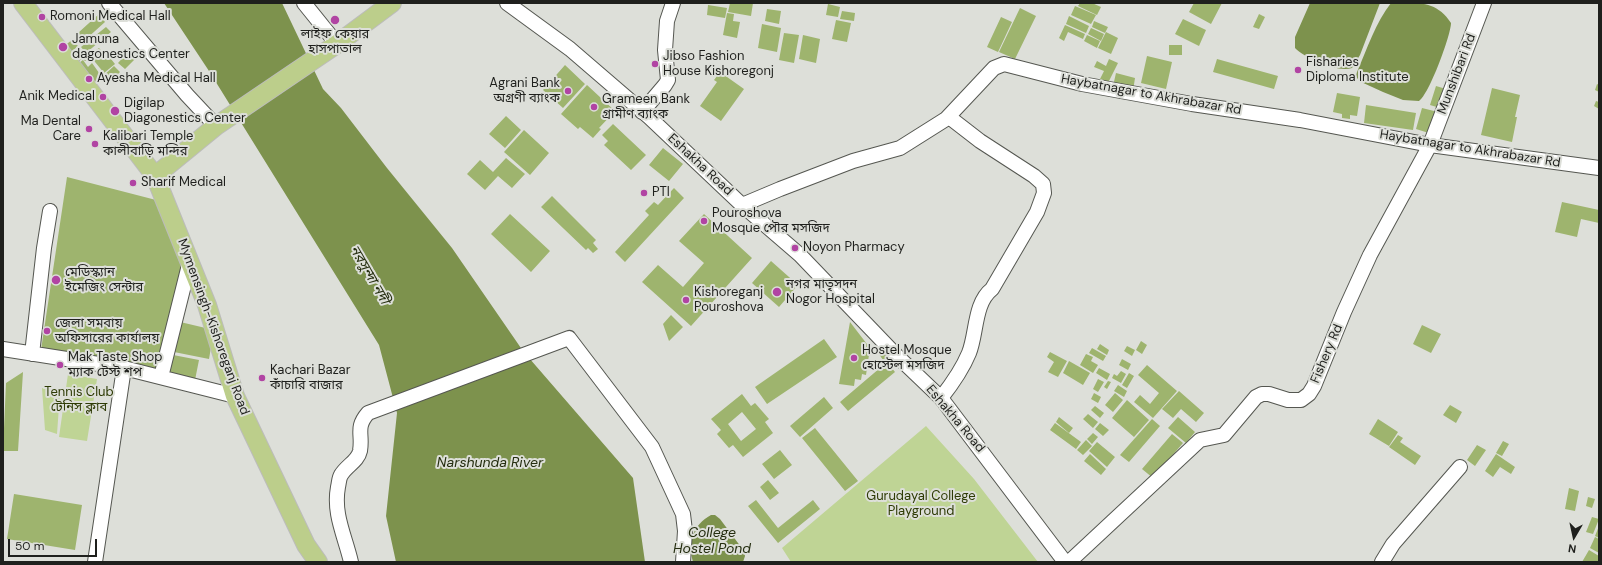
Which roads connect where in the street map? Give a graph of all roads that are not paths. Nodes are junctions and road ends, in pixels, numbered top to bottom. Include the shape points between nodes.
1 (23, 3) edge
2 (109, 3) edge
3 (304, 3) edge
4 (392, 3) edge
5 (507, 3) edge
6 (673, 3) edge
7 (1484, 3) edge
8 (337, 44) junction
9 (642, 112) junction
10 (949, 117) junction
11 (219, 124) junction
12 (1430, 145) junction
13 (1599, 168) edge
14 (154, 176) junction
15 (742, 205) junction
16 (50, 212) dead end
17 (190, 261) junction
18 (3, 349) edge
19 (32, 354) junction
20 (124, 368) junction
21 (161, 377) junction
22 (235, 396) junction
23 (941, 398) junction
24 (1460, 467) dead end
25 (95, 562) edge
26 (318, 562) edge
27 (351, 562) edge
28 (683, 562) edge
29 (1064, 562) edge
30 (1069, 562) edge
31 (1382, 562) edge

1 - 14 main road, Mymensingh-Kishoreganj Road
2 - 11 street via 187,95
3 - 8 street
4 - 8 main road
5 - 9 street, Eshakha Road via 570,49
6 - 9 street via 667,21 665,50 668,80
7 - 12 street, Munshibari Rd
8 - 11 main road
9 - 15 street, Eshakha Road
10 - 12 street, Haybatnagar to Akhrabazar Rd via 994,68 1004,64 1082,84 1300,120
10 - 15 street, Haybatnagar to Akhrabazar Rd via 900,148 853,162
10 - 23 street via 980,141 1034,176 1043,184 1044,193 1022,240 987,293 960,373
11 - 14 main road
12 - 13 street, Haybatnagar to Akhrabazar Rd
12 - 30 street, Fishery Rd via 1370,255 1309,394 1301,400 1288,400 1269,394 1256,397 1224,435 1200,440
14 - 17 main road, Mymensingh-Kishoreganj Road
15 - 23 street, Eshakha Road via 800,255
16 - 19 street
17 - 21 street
17 - 22 main road, Mymensingh-Kishoreganj Road via 207,305
18 - 19 street
19 - 20 street
20 - 21 street
20 - 25 street
21 - 22 street
22 - 26 main road, Mymensingh-Kishoreganj Road via 306,544
23 - 29 street, Eshakha Road
24 - 31 street via 1393,544
27 - 28 street via 338,518 336,500 340,476 358,457 361,421 368,413 569,338 652,447 683,514

